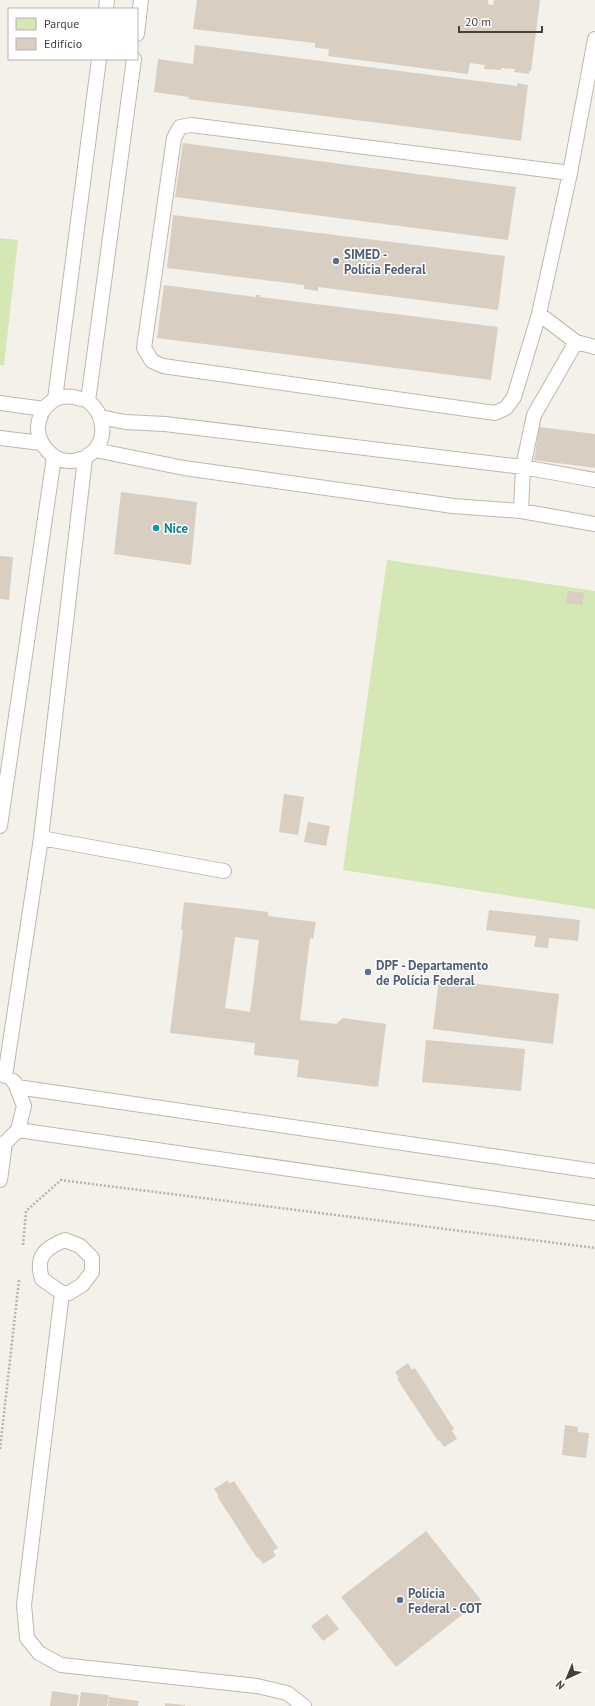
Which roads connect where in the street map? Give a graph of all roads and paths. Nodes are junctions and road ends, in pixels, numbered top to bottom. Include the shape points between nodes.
1 (142, 0) edge
2 (138, 27) edge
3 (595, 39) edge
4 (99, 60) edge
5 (134, 60) edge
6 (570, 173) junction
7 (539, 314) junction
8 (576, 342) junction
9 (595, 347) edge
10 (55, 399) junction
11 (88, 401) junction
12 (0, 403) edge
13 (44, 409) junction
14 (101, 417) junction
15 (0, 438) edge
16 (41, 443) junction
17 (90, 454) junction
18 (54, 457) junction
19 (523, 467) junction
20 (595, 480) edge
21 (521, 512) junction
22 (595, 524) edge
23 (0, 826) edge
24 (41, 838) junction
25 (224, 871) dead end
26 (2, 1075) edge
27 (17, 1087) junction
28 (18, 1130) junction
29 (2, 1143) edge
30 (595, 1171) edge
31 (0, 1180) edge
32 (595, 1213) edge
33 (595, 1248) edge
34 (22, 1251) dead end
35 (19, 1274) dead end
36 (62, 1293) dead end
37 (0, 1449) edge
38 (304, 1706) edge

1 - 2 lane
3 - 6 lane
4 - 10 lane
5 - 11 lane
6 - 7 lane
6 - 7 lane via 191,125 180,127 174,138 144,348 152,361 162,366 495,413 506,408 514,397
7 - 8 lane
8 - 9 lane
8 - 19 lane via 534,415
10 - 11 lane via 72,396
10 - 13 lane
11 - 14 lane
12 - 13 lane
13 - 16 lane via 39,420 38,432
14 - 17 lane via 102,434
14 - 19 lane via 125,422 165,424
15 - 16 lane
16 - 18 lane
17 - 18 lane via 69,461
17 - 21 lane via 453,506
17 - 24 lane
18 - 23 lane
19 - 20 lane
19 - 21 lane
21 - 22 lane
24 - 25 lane
24 - 26 lane
26 - 27 lane
27 - 28 lane via 24,1106
27 - 30 lane
28 - 29 lane
28 - 32 lane
29 - 31 lane
33 - 34 path via 61,1180 26,1211
35 - 37 path
36 - 38 lane via 24,1605 27,1638 39,1653 61,1665 257,1686 287,1693

